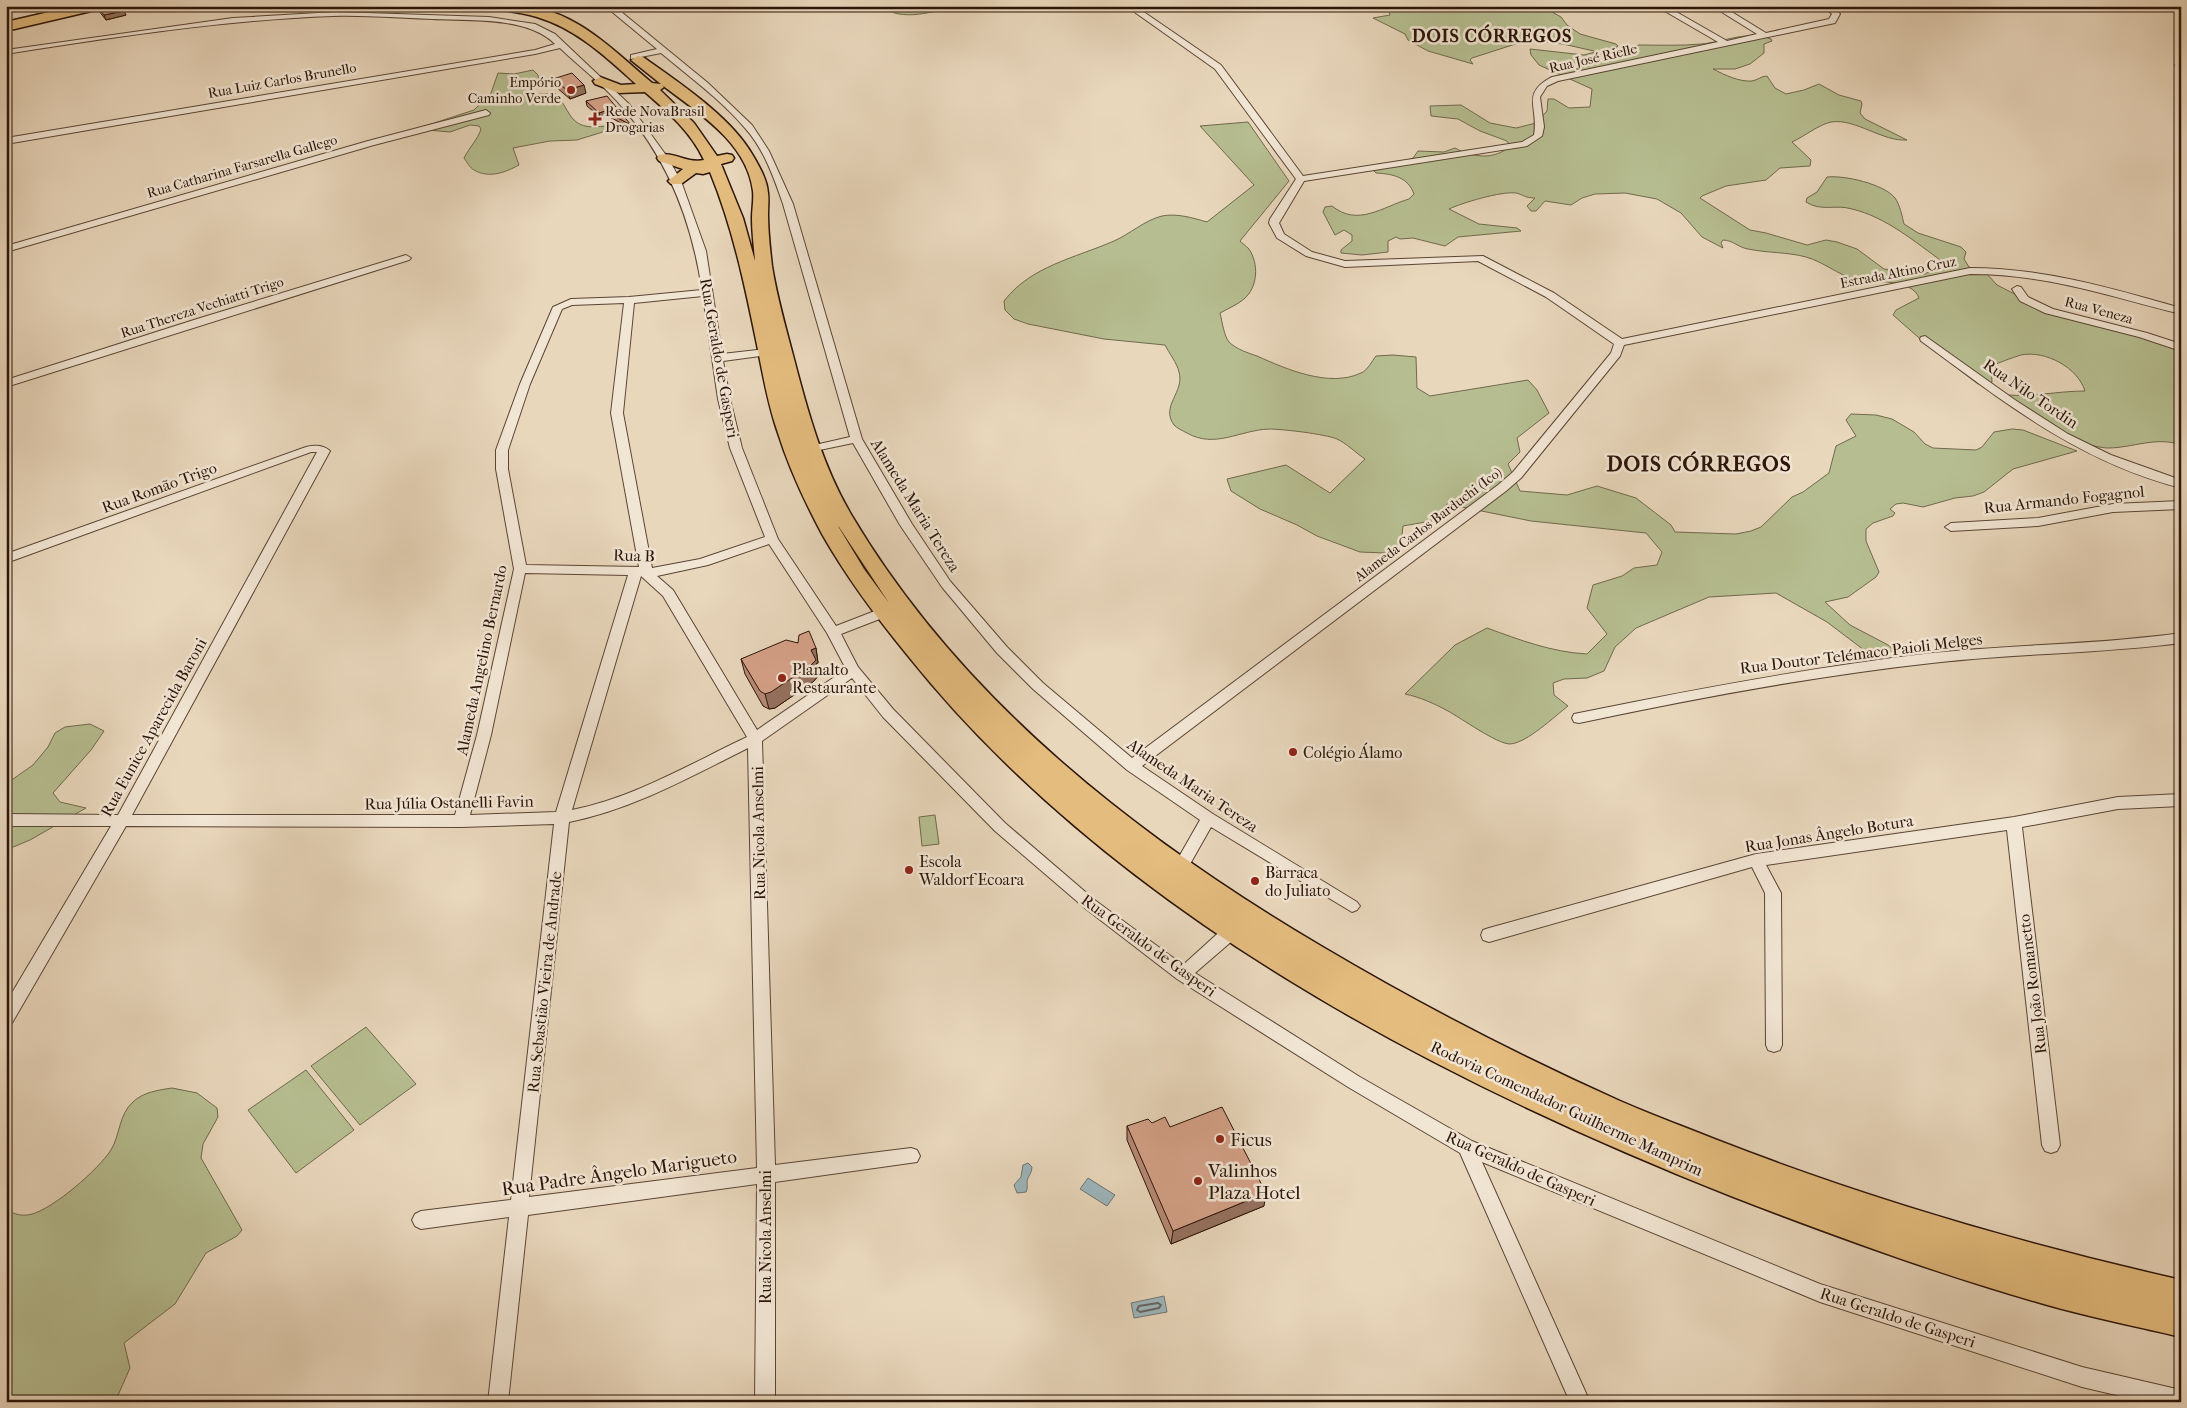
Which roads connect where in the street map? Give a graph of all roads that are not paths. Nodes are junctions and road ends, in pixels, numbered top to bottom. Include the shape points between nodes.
1 (95, 6) edge
2 (609, 6) edge
3 (1130, 6) edge
4 (1660, 6) edge
5 (1716, 6) edge
6 (1827, 6) edge
7 (498, 8) edge
8 (574, 19) junction
9 (6, 26) edge
10 (1764, 35) junction
11 (1725, 43) junction
12 (560, 44) junction
13 (664, 50) junction
14 (6, 52) edge
15 (536, 52) junction
16 (568, 52) junction
17 (634, 57) junction
18 (2181, 64) edge
19 (2181, 70) edge
20 (600, 81) junction
21 (641, 85) junction
22 (678, 91) junction
23 (626, 106) junction
24 (486, 113) dead end
25 (6, 141) edge
26 (750, 151) junction
27 (664, 158) junction
28 (709, 168) junction
29 (1301, 178) junction
30 (676, 181) junction
31 (6, 249) edge
32 (406, 258) dead end
33 (2017, 289) dead end
34 (708, 292) junction
35 (629, 300) junction
36 (2181, 311) edge
37 (1926, 339) dead end
38 (1620, 343) junction
39 (2181, 348) edge
40 (767, 352) junction
41 (718, 358) junction
42 (6, 384) edge
43 (856, 439) junction
44 (810, 449) junction
45 (322, 450) joint
46 (2181, 484) edge
47 (2181, 505) edge
48 (1951, 527) dead end
49 (772, 539) junction
50 (6, 559) edge
51 (520, 570) junction
52 (642, 572) junction
53 (884, 612) junction
54 (834, 632) junction
55 (2181, 638) edge
56 (853, 670) junction
57 (1578, 718) dead end
58 (755, 739) junction
59 (1132, 766) junction
60 (2181, 800) edge
61 (562, 818) junction
62 (1208, 818) junction
63 (6, 820) edge
64 (122, 820) junction
65 (461, 822) junction
66 (2014, 823) junction
67 (1756, 860) junction
68 (1180, 869) junction
69 (1352, 906) dead end
70 (1233, 930) junction
71 (1489, 936) dead end
72 (1183, 974) junction
73 (6, 1018) edge
74 (1774, 1045) dead end
75 (2051, 1144) dead end
76 (1466, 1147) junction
77 (911, 1156) dead end
78 (766, 1174) junction
79 (520, 1206) junction
80 (421, 1220) dead end
81 (2181, 1296) edge
82 (2181, 1321) edge
83 (2181, 1400) edge
84 (498, 1402) edge
85 (765, 1402) edge
86 (1580, 1402) edge

1 - 9 highway
2 - 13 street, Alameda Maria Tereza
3 - 29 street via 1218,67
4 - 11 street
5 - 10 street
6 - 10 street, Rua José Rielle via 1836,14 1832,21
7 - 8 main road, Rodovia Comendador Guilherme Mamprim
8 - 17 main road, Rodovia Comendador Guilherme Mamprim
8 - 21 main road, Rodovia Comendador Guilherme Mamprim
10 - 11 street, Rua José Rielle
11 - 29 street, Rua José Rielle via 1547,82 1536,93 1538,136 1524,144
12 - 14 street, Rua Geraldo de Gasperi via 541,30 514,22 462,17 335,14 233,20
12 - 15 street, Rua Luiz Carlos Brunello
12 - 16 street, Rua Geraldo de Gasperi
13 - 17 street
13 - 26 street, Alameda Maria Tereza via 749,127
15 - 16 street
15 - 25 street, Rua Luiz Carlos Brunello
16 - 20 street, Rua Geraldo de Gasperi
17 - 22 main road, Rodovia Comendador Guilherme Mamprim
18 - 19 street
20 - 21 main road via 612,88
20 - 23 street, Rua Geraldo de Gasperi
21 - 22 main road
21 - 23 main road via 626,98
21 - 28 main road, Rodovia Comendador Guilherme Mamprim via 696,134
22 - 26 main road, Rodovia Comendador Guilherme Mamprim
23 - 27 street, Rua Geraldo de Gasperi
24 - 31 street, Rua Catharina Farsarella Gallego
26 - 28 main road
26 - 43 street, Alameda Maria Tereza via 779,180 788,204
26 - 44 main road, Rodovia Comendador Guilherme Mamprim via 759,187 764,268 770,302 798,415
27 - 28 main road
27 - 30 street, Rua Geraldo de Gasperi
28 - 30 main road
28 - 40 main road, Rodovia Comendador Guilherme Mamprim via 741,233
29 - 38 street via 1274,224 1280,236 1309,254 1345,264 1480,258 1550,295
30 - 34 street, Rua Geraldo de Gasperi via 701,251
32 - 42 street, Rua Thereza Vechiatti Trigo
33 - 39 street, Rua Veneza via 2024,299 2049,311
34 - 35 street, Alameda Angelino Bernardo
34 - 41 street, Rua Geraldo de Gasperi
35 - 51 street, Alameda Angelino Bernardo via 566,303 558,307 525,384 502,450 502,469
35 - 52 street via 618,413
36 - 38 street, Estrada Altino Cruz via 2023,272 1970,271
37 - 46 street, Rua Nilo Tordin via 2034,418 2064,436 2128,467
38 - 59 street, Alameda Carlos Barduchi (Ico) via 1616,354 1510,482
40 - 41 street
40 - 53 main road, Rodovia Comendador Guilherme Mamprim via 787,434 817,505 854,570
41 - 49 street, Rua Geraldo de Gasperi via 736,448
43 - 44 street
43 - 59 street, Alameda Maria Tereza via 906,525 946,584 989,635 1038,686
44 - 68 main road, Rodovia Comendador Guilherme Mamprim via 843,519 870,562 913,621 957,672 1006,724 1080,791
45 - 50 street, Rua Romão Trigo via 310,449
45 - 64 street, Rua Eunice Aparecida Baroni via 324,454
47 - 48 street, Rua Armando Fogagnol via 2113,508 2038,522
49 - 52 street, Rua B via 668,572
49 - 54 street, Rua Geraldo de Gasperi
51 - 52 street, Rua B
51 - 65 street, Alameda Angelino Bernardo via 484,735
52 - 58 street, Rua Nicola Anselmi via 668,593
52 - 61 street, Rua Sebastião Vieira de Andrade
53 - 54 street
53 - 70 main road, Rodovia Comendador Guilherme Mamprim via 1003,747 1068,806
54 - 56 street, Rua Geraldo de Gasperi
55 - 57 street, Rua Doutor Telémaco Paioli Melges via 1934,658 1709,691
56 - 58 street, Rua Júlia Ostanelli Favin
56 - 72 street, Rua Geraldo de Gasperi via 888,713 1000,827 1091,905
58 - 61 street, Rua Júlia Ostanelli Favin via 632,798 596,811
58 - 78 street, Rua Nicola Anselmi
59 - 62 street, Alameda Maria Tereza
60 - 66 street, Rua Jonas Ângelo Botura via 2118,803
61 - 65 street, Rua Júlia Ostanelli Favin
61 - 79 street, Rua Sebastião Vieira de Andrade
62 - 68 street
62 - 69 street, Alameda Maria Tereza
63 - 64 street, Rua Júlia Ostanelli Favin
64 - 65 street, Rua Júlia Ostanelli Favin
64 - 73 street, Rua Eunice Aparecida Baroni
66 - 67 street, Rua Jonas Ângelo Botura
66 - 75 street, Rua João Romanetto
67 - 71 street, Rua Jonas Ângelo Botura
67 - 74 street via 1773,893
68 - 81 main road, Rodovia Comendador Guilherme Mamprim via 1269,930 1373,991 1609,1110 1856,1206 2072,1271
70 - 72 street
70 - 82 main road, Rodovia Comendador Guilherme Mamprim via 1340,996 1456,1060 1592,1124 1716,1177 1958,1263 2068,1296
72 - 76 street, Rua Geraldo de Gasperi via 1354,1082
76 - 83 street, Rua Geraldo de Gasperi via 1820,1293 2082,1377
76 - 86 street
77 - 78 street, Rua Padre Ângelo Marigueto
78 - 79 street, Rua Padre Ângelo Marigueto
78 - 85 street, Rua Nicola Anselmi
79 - 80 street, Rua Padre Ângelo Marigueto
79 - 84 street, Rua Sebastião Vieira de Andrade

